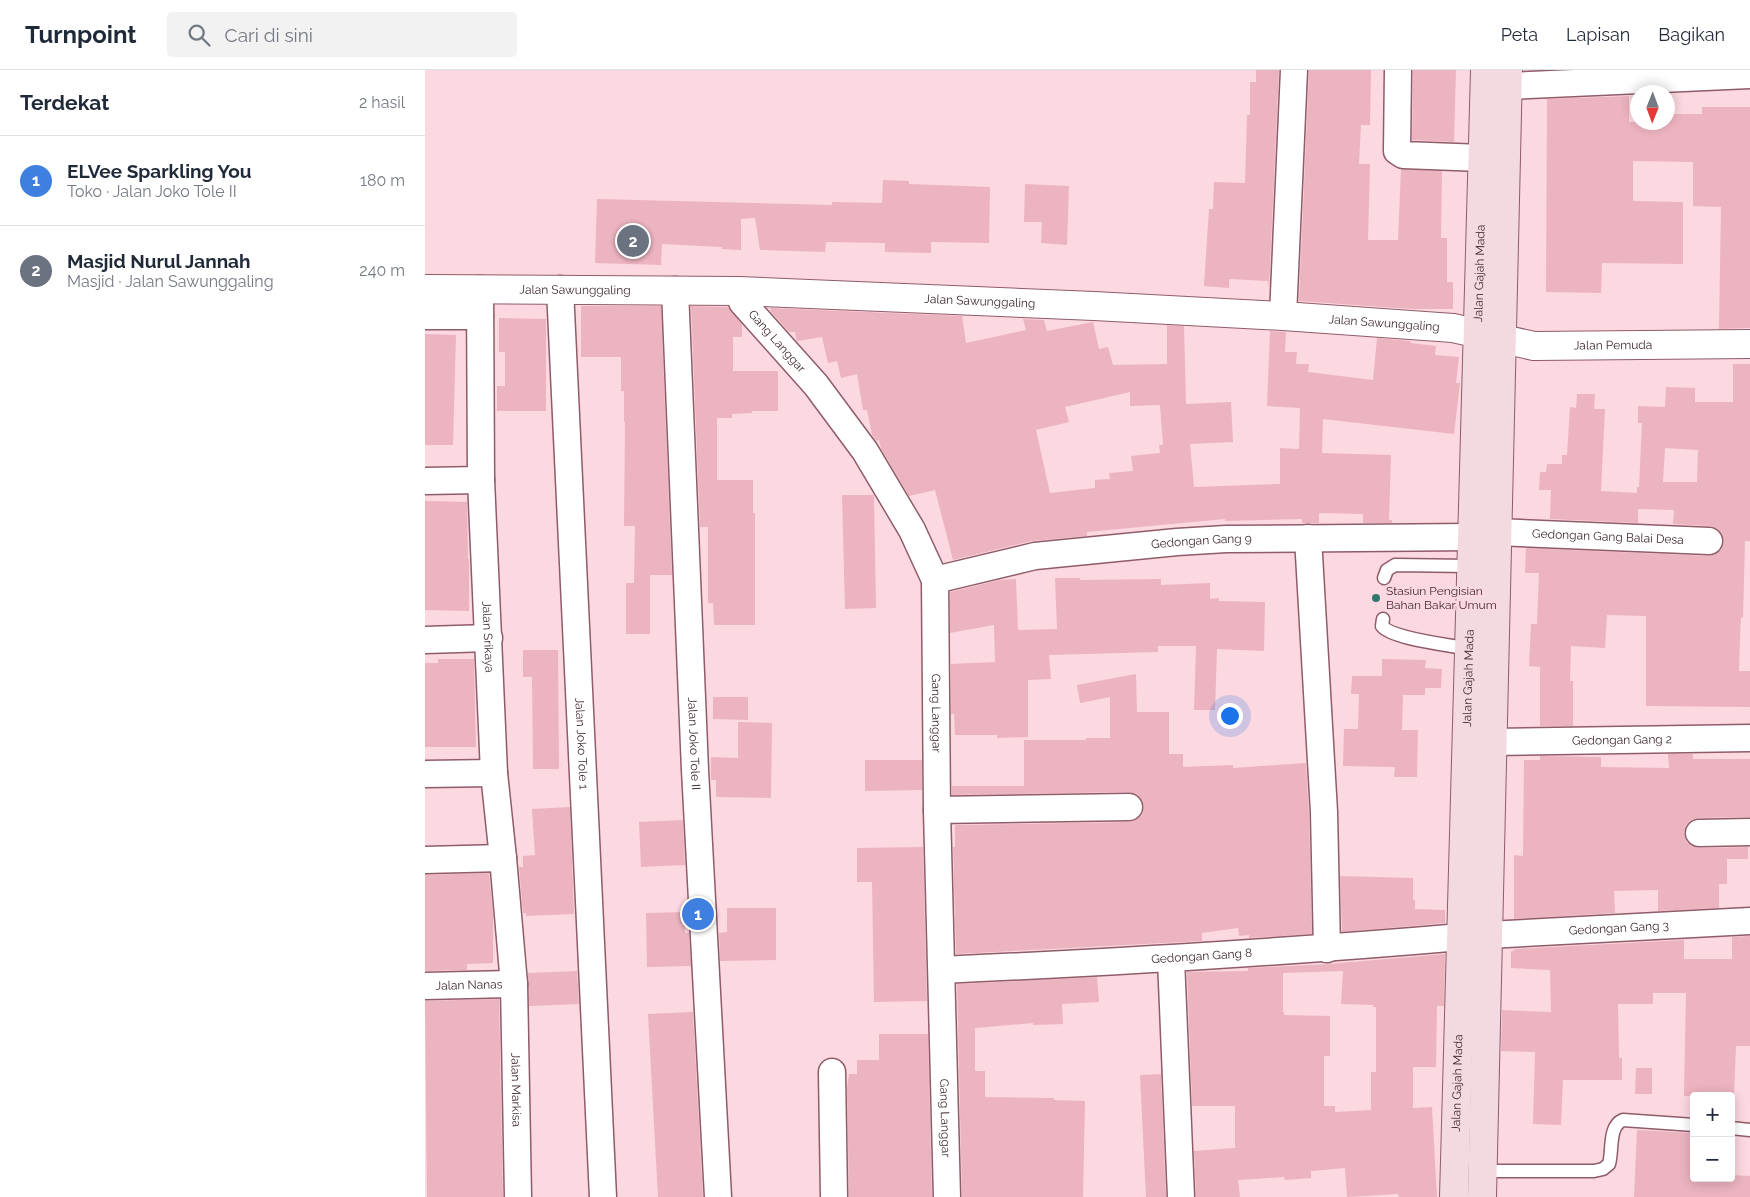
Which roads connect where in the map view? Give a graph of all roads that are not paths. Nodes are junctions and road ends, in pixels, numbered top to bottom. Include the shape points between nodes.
1 (1294, 70) edge
2 (1398, 70) edge
3 (1485, 70) edge
4 (1741, 74) edge
5 (1508, 78) edge
6 (1482, 158) junction
7 (425, 289) edge
8 (480, 289) junction
9 (560, 289) junction
10 (675, 290) junction
11 (739, 291) junction
12 (425, 316) edge
13 (480, 316) junction
14 (1283, 316) junction
15 (1489, 337) junction
16 (1750, 344) edge
17 (481, 480) junction
18 (425, 481) edge
19 (1492, 534) junction
20 (1308, 538) junction
21 (1709, 541) dead end
22 (1471, 566) junction
23 (1384, 578) dead end
24 (935, 580) junction
25 (1383, 619) dead end
26 (489, 638) junction
27 (425, 640) edge
28 (1469, 649) junction
29 (1750, 738) edge
30 (1493, 742) junction
31 (494, 773) junction
32 (425, 774) edge
33 (1129, 807) dead end
34 (937, 810) junction
35 (1750, 832) edge
36 (1699, 833) dead end
37 (503, 858) junction
38 (425, 860) edge
39 (1750, 921) edge
40 (1488, 935) junction
41 (1461, 937) junction
42 (1327, 949) junction
43 (1171, 959) junction
44 (942, 970) junction
45 (514, 984) junction
46 (425, 986) edge
47 (832, 1072) dead end
48 (1690, 1125) edge
49 (1735, 1128) edge
50 (1750, 1130) edge
51 (1483, 1184) edge
52 (518, 1197) edge
53 (603, 1197) edge
54 (718, 1197) edge
55 (834, 1197) edge
56 (947, 1197) edge
57 (1181, 1197) edge
58 (1454, 1197) edge

1 - 14 street
2 - 6 street via 1397,151 1403,155
3 - 6 main road, Jalan Gajah Mada
4 - 5 street
5 - 15 main road, Jalan Gajah Mada
6 - 15 main road, Jalan Gajah Mada
7 - 8 street, Jalan Sawunggaling
8 - 9 street, Jalan Sawunggaling
8 - 13 street, Jalan Srikaya
9 - 10 street, Jalan Sawunggaling
9 - 53 street, Jalan Joko Tole 1
10 - 11 street, Jalan Sawunggaling
10 - 54 street, Jalan Joko Tole II via 695,770
11 - 14 street, Jalan Sawunggaling
11 - 24 street, Gang Langgar via 743,302 816,385 865,450 912,530
12 - 13 street
13 - 17 street, Jalan Srikaya
14 - 15 street, Jalan Sawunggaling via 1453,328
15 - 16 street, Jalan Pemuda via 1534,346
15 - 19 main road, Jalan Gajah Mada
17 - 18 street
17 - 26 street, Jalan Srikaya
19 - 20 street, Gedongan Gang 9
19 - 21 street, Gedongan Gang Balai Desa
19 - 22 main road, Jalan Gajah Mada
19 - 30 main road, Jalan Gajah Mada
20 - 24 street, Gedongan Gang 9 via 1226,539 1056,553
20 - 42 street via 1324,812
22 - 23 lane via 1395,566 1387,570
22 - 28 main road, Jalan Gajah Mada
24 - 34 street, Gang Langgar
25 - 28 lane via 1385,630 1396,635
26 - 27 street
26 - 31 street, Jalan Srikaya
28 - 41 main road, Jalan Gajah Mada
29 - 30 street, Gedongan Gang 2
30 - 40 main road, Jalan Gajah Mada
31 - 32 street
31 - 37 street, Jalan Srikaya
33 - 34 street
34 - 44 street, Gang Langgar
35 - 36 street
37 - 38 street
37 - 45 street, Jalan Srikaya
39 - 40 street, Gedongan Gang 3
40 - 51 main road, Jalan Gajah Mada
41 - 42 street, Gedongan Gang 8
41 - 58 main road, Jalan Gajah Mada
42 - 43 street, Gedongan Gang 8
43 - 44 street, Gedongan Gang 8
43 - 57 street
44 - 56 street, Gang Langgar
45 - 46 street, Jalan Nanas
45 - 52 street, Jalan Markisa
47 - 55 street
48 - 51 lane via 1623,1120 1614,1129 1609,1164 1603,1169
49 - 50 lane

